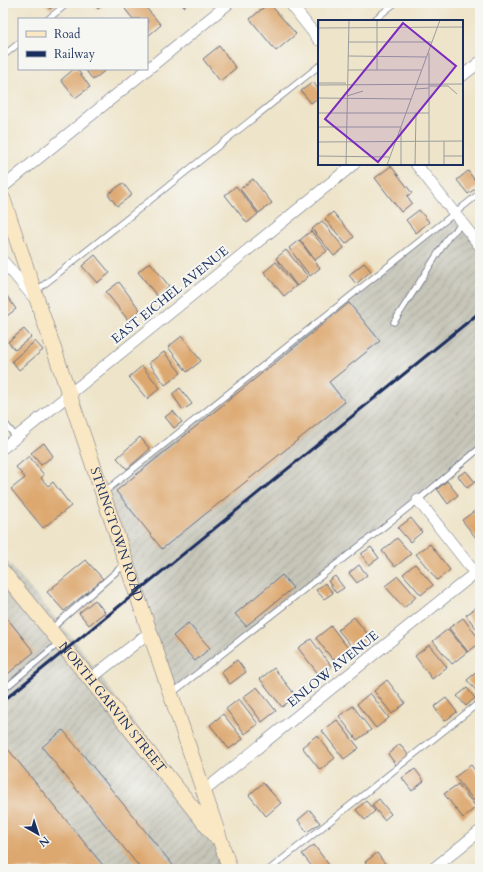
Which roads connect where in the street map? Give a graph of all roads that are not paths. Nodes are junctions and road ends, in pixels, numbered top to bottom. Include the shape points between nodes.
1 (68, 3) edge
2 (229, 3) edge
3 (290, 3) edge
4 (395, 3) edge
5 (49, 18) edge
6 (375, 20) edge
7 (318, 39) edge
8 (18, 44) edge
9 (3, 56) edge
10 (480, 62) edge
11 (318, 67) edge
12 (148, 69) edge
13 (147, 70) edge
14 (463, 75) edge
15 (353, 165) edge
16 (417, 165) edge
17 (3, 187) edge
18 (480, 193) edge
19 (3, 199) edge
20 (454, 213) junction
21 (462, 224) junction
22 (480, 246) edge
23 (3, 261) edge
24 (36, 297) junction
25 (394, 322) dead end
26 (70, 394) junction
27 (3, 421) edge
28 (16, 438) junction
29 (3, 448) edge
30 (480, 448) edge
31 (103, 494) junction
32 (418, 500) junction
33 (126, 563) junction
34 (3, 572) edge
35 (478, 574) edge
36 (50, 630) junction
37 (150, 632) junction
38 (60, 642) junction
39 (90, 678) junction
40 (3, 690) edge
41 (171, 694) junction
42 (480, 702) edge
43 (204, 791) junction
44 (480, 831) edge
45 (222, 845) junction
46 (440, 867) edge
47 (230, 869) edge
48 (270, 869) edge

1 - 5 lane
2 - 12 street
3 - 7 street
4 - 6 lane
8 - 9 lane
10 - 14 street
11 - 24 lane
13 - 17 street
15 - 26 street, EAST EICHEL AVENUE
16 - 20 street
18 - 20 lane
19 - 24 main road, STRINGTOWN ROAD
20 - 21 street
20 - 31 lane
21 - 22 street
21 - 25 lane via 450,236
23 - 24 street
24 - 26 main road, STRINGTOWN ROAD
26 - 28 street, EAST EICHEL AVENUE
26 - 31 main road, STRINGTOWN ROAD
27 - 28 lane
28 - 29 street, EAST EICHEL AVENUE
30 - 32 lane
31 - 33 main road, STRINGTOWN ROAD
32 - 35 street
32 - 41 lane
33 - 36 lane
33 - 37 main road, STRINGTOWN ROAD
34 - 36 main road, NORTH GARVIN STREET
35 - 43 street, ENLOW AVENUE
36 - 38 main road, NORTH GARVIN STREET
37 - 39 street
37 - 41 main road, STRINGTOWN ROAD
38 - 39 main road, NORTH GARVIN STREET
38 - 40 lane
39 - 45 main road, NORTH GARVIN STREET
41 - 43 main road, STRINGTOWN ROAD
42 - 48 lane
43 - 45 main road, STRINGTOWN ROAD
44 - 46 street
45 - 47 main road, STRINGTOWN ROAD

